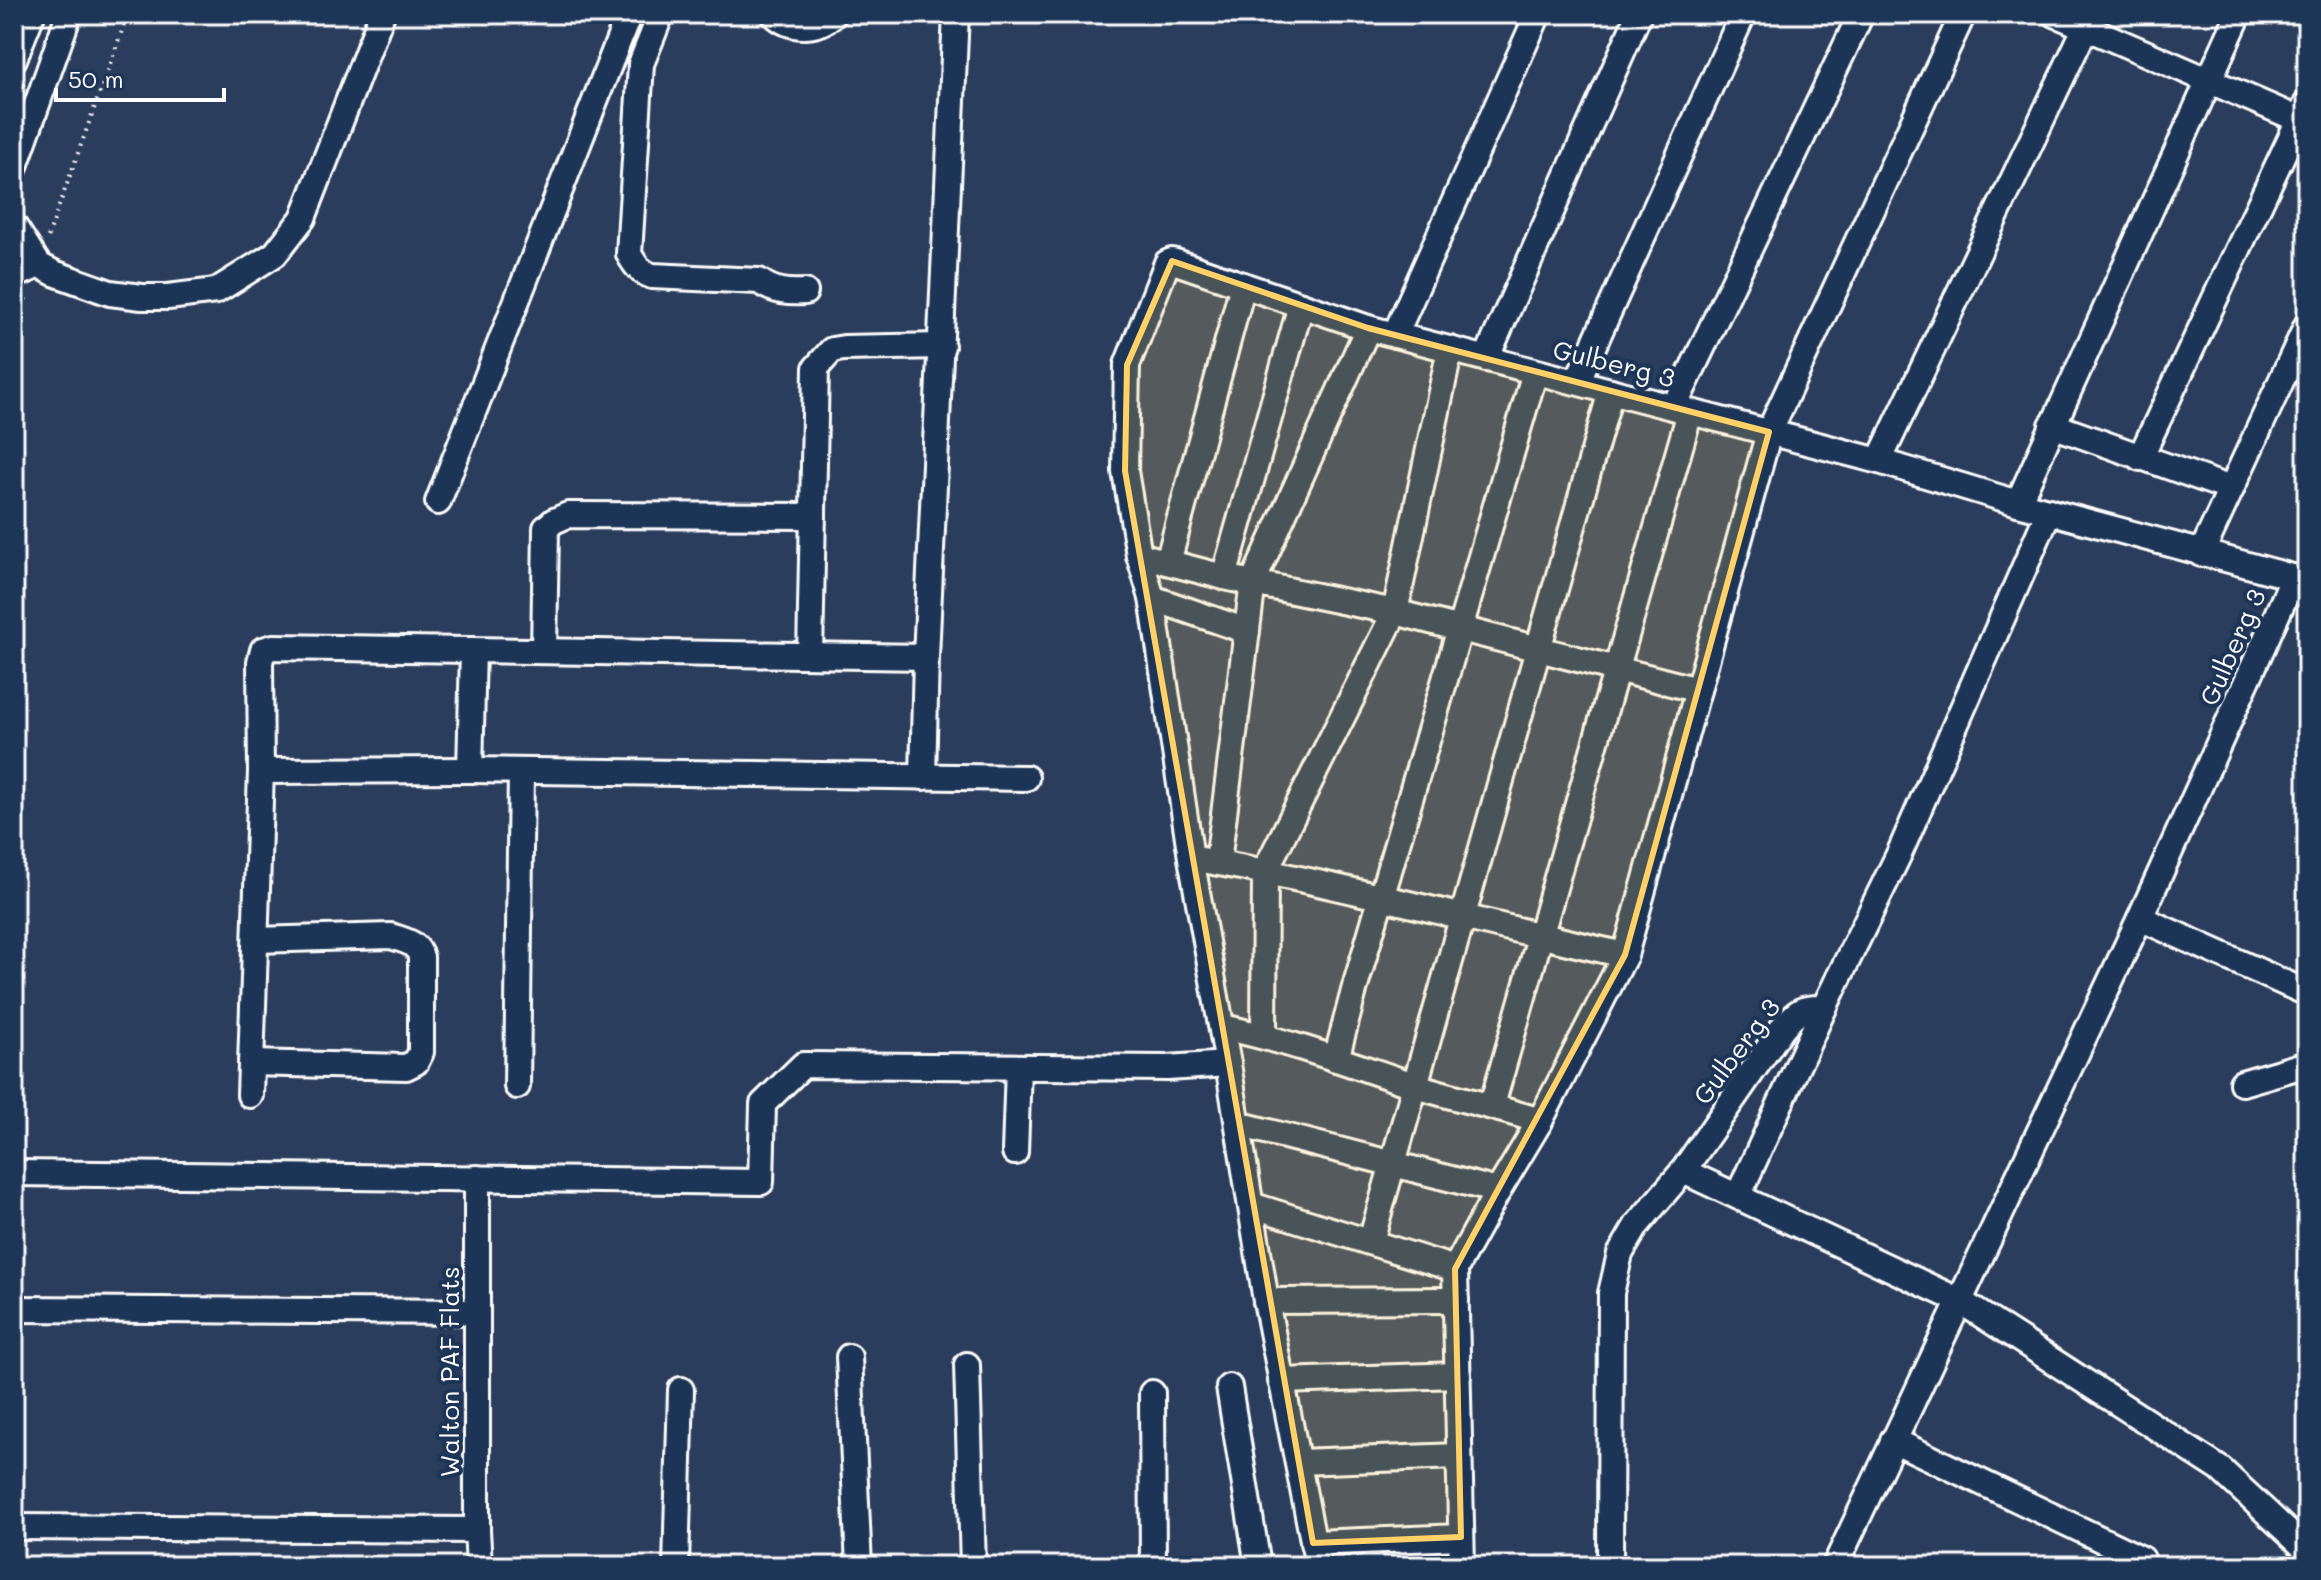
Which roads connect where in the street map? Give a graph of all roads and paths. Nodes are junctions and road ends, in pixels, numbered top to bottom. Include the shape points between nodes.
1 (32, 14) edge
2 (69, 14) edge
3 (128, 14) edge
4 (382, 14) edge
5 (629, 14) edge
6 (661, 14) edge
7 (774, 14) edge
8 (834, 14) edge
9 (956, 14) edge
10 (1538, 14) edge
11 (1639, 14) edge
12 (1743, 14) edge
13 (1861, 14) edge
14 (1963, 14) edge
15 (2055, 14) edge
16 (2239, 14) edge
17 (2089, 21) edge
18 (14, 59) edge
19 (2208, 81) junction
20 (2304, 116) edge
21 (14, 169) edge
22 (14, 226) edge
23 (39, 265) junction
24 (14, 276) edge
25 (1243, 285) junction
26 (805, 292) dead end
27 (1301, 305) junction
28 (2307, 325) edge
29 (1368, 328) junction
30 (14, 330) edge
31 (1395, 335) junction
32 (942, 346) junction
33 (1450, 349) junction
34 (1486, 359) junction
35 (1535, 372) junction
36 (1577, 382) junction
37 (1611, 391) junction
38 (1682, 410) junction
39 (2052, 425) junction
40 (1769, 432) junction
41 (2140, 458) junction
42 (1879, 461) junction
43 (2231, 489) junction
44 (438, 502) dead end
45 (2018, 503) junction
46 (2049, 511) junction
47 (813, 516) junction
48 (2201, 554) junction
49 (1139, 555) junction
50 (1168, 562) junction
51 (1224, 577) junction
52 (2300, 579) edge
53 (1253, 582) junction
54 (1152, 598) junction
55 (1395, 612) junction
56 (1460, 629) junction
57 (1247, 631) junction
58 (1538, 649) junction
59 (473, 650) junction
60 (544, 651) junction
61 (810, 655) junction
62 (926, 657) junction
63 (1617, 669) junction
64 (1698, 690) junction
65 (470, 770) junction
66 (261, 771) junction
67 (521, 771) junction
68 (923, 777) junction
69 (1026, 778) dead end
70 (1191, 858) junction
71 (1218, 862) junction
72 (1265, 871) junction
73 (1381, 897) junction
74 (1463, 915) junction
75 (2140, 918) junction
76 (1540, 936) junction
77 (256, 940) junction
78 (1625, 955) junction
79 (2307, 993) edge
80 (1824, 1008) junction
81 (1222, 1027) junction
82 (1264, 1035) junction
83 (1336, 1059) junction
84 (251, 1063) junction
85 (1228, 1064) junction
86 (2307, 1064) edge
87 (1018, 1067) junction
88 (2242, 1083) dead end
89 (1415, 1085) junction
90 (517, 1086) dead end
91 (250, 1095) dead end
92 (1492, 1105) junction
93 (1540, 1121) junction
94 (1238, 1124) junction
95 (1015, 1152) dead end
96 (1393, 1164) junction
97 (1683, 1171) junction
98 (14, 1173) edge
99 (477, 1178) junction
100 (1498, 1191) junction
101 (1738, 1196) junction
102 (1251, 1205) junction
103 (1371, 1241) junction
104 (1455, 1269) junction
105 (1456, 1300) junction
106 (1266, 1301) junction
107 (1960, 1301) junction
108 (14, 1309) edge
109 (477, 1312) junction
110 (849, 1357) dead end
111 (967, 1365) dead end
112 (1458, 1375) junction
113 (1281, 1381) junction
114 (1229, 1387) dead end
115 (681, 1390) dead end
116 (1152, 1393) dead end
117 (1893, 1440) junction
118 (1459, 1456) junction
119 (1298, 1462) junction
120 (14, 1527) edge
121 (477, 1530) junction
122 (1461, 1537) junction
123 (2154, 1537) dead end
124 (2307, 1550) edge
125 (1316, 1554) edge
126 (2140, 1562) edge
127 (479, 1566) edge
128 (676, 1566) edge
129 (859, 1566) edge
130 (973, 1566) edge
131 (1153, 1566) edge
132 (1258, 1566) edge
133 (1462, 1566) edge
134 (1610, 1566) edge
135 (1835, 1566) edge

1 - 18 street
2 - 21 street
3 - 23 path
4 - 23 street via 303,218 275,254 216,291 168,297 110,293
5 - 44 street
6 - 26 street via 641,64 629,254 652,276 759,281 770,289
7 - 8 street via 795,26 812,26
9 - 32 street
10 - 31 street
11 - 34 street
12 - 36 street
13 - 38 street
14 - 40 street
15 - 17 street
16 - 19 street
17 - 19 street
17 - 42 street
19 - 20 street
19 - 39 street
20 - 41 street
22 - 23 street
23 - 24 street
23 - 30 path
25 - 27 street, Gulberg 3
25 - 49 street, Gulberg 3 via 1167,263 1127,365 1125,471
25 - 50 street
27 - 29 street, Gulberg 3
27 - 51 street
28 - 43 street
29 - 31 street, Gulberg 3
29 - 53 street
31 - 33 street, Gulberg 3
32 - 47 street via 832,350 816,368
32 - 62 street
33 - 34 street, Gulberg 3
33 - 55 street
34 - 35 street, Gulberg 3
35 - 36 street, Gulberg 3
35 - 56 street
36 - 37 street, Gulberg 3
37 - 38 street, Gulberg 3
37 - 58 street
38 - 40 street, Gulberg 3
38 - 63 street
39 - 41 street
39 - 45 street
40 - 42 street, Gulberg 3
40 - 64 street
41 - 43 street
42 - 45 street, Gulberg 3
43 - 48 street
45 - 46 street, Gulberg 3
46 - 48 street, Gulberg 3
46 - 80 street, Gulberg 3 via 1900,852
47 - 60 street via 568,515 554,521 546,528
47 - 61 street
48 - 52 street, Gulberg 3
49 - 50 street
49 - 54 street
50 - 51 street
51 - 53 street
52 - 75 street, Gulberg 3
53 - 55 street
53 - 57 street
54 - 57 street
54 - 70 street
55 - 56 street
55 - 72 street
56 - 58 street
56 - 73 street
57 - 71 street
58 - 63 street
58 - 74 street
59 - 60 street
59 - 65 street
59 - 66 street via 263,650
60 - 61 street
61 - 62 street
62 - 68 street
63 - 64 street
63 - 76 street
64 - 78 street
65 - 66 street
65 - 67 street
66 - 77 street
67 - 68 street
67 - 90 street
68 - 69 street
70 - 71 street
70 - 81 street
71 - 72 street
72 - 73 street
72 - 82 street
73 - 74 street
73 - 83 street
74 - 76 street
74 - 89 street
75 - 79 street
75 - 107 street, Gulberg 3
76 - 78 street
76 - 92 street
77 - 84 street
77 - 84 street via 391,936 418,948 421,1052 406,1067
78 - 93 street
80 - 97 street, Gulberg 3 via 1806,1007 1794,1014
80 - 101 street
81 - 82 street
81 - 85 street
82 - 83 street
83 - 89 street
84 - 91 street
85 - 87 street
85 - 94 street
86 - 88 street
87 - 95 street
87 - 99 street via 803,1065 763,1104 761,1182
89 - 92 street
89 - 96 street
92 - 93 street
93 - 100 street
94 - 96 street
94 - 102 street
96 - 100 street
96 - 103 street
97 - 101 street
97 - 134 street, Gulberg 3 via 1637,1225 1620,1254 1611,1293
98 - 99 street
99 - 109 street, Walton PAF Flats
100 - 104 street
101 - 107 street
102 - 103 street
102 - 106 street
103 - 104 street
104 - 105 street
105 - 106 street
105 - 112 street
106 - 113 street
107 - 117 street, Gulberg 3
107 - 124 street via 2220,1469
108 - 109 street
109 - 121 street, Walton PAF Flats
110 - 129 street
111 - 130 street
112 - 113 street
112 - 118 street
113 - 119 street
114 - 132 street
115 - 128 street
116 - 131 street
117 - 126 street
117 - 135 street, Gulberg 3
118 - 119 street
118 - 122 street
119 - 125 street
120 - 121 street
121 - 127 street, Walton PAF Flats
122 - 125 street
122 - 133 street
123 - 126 street

